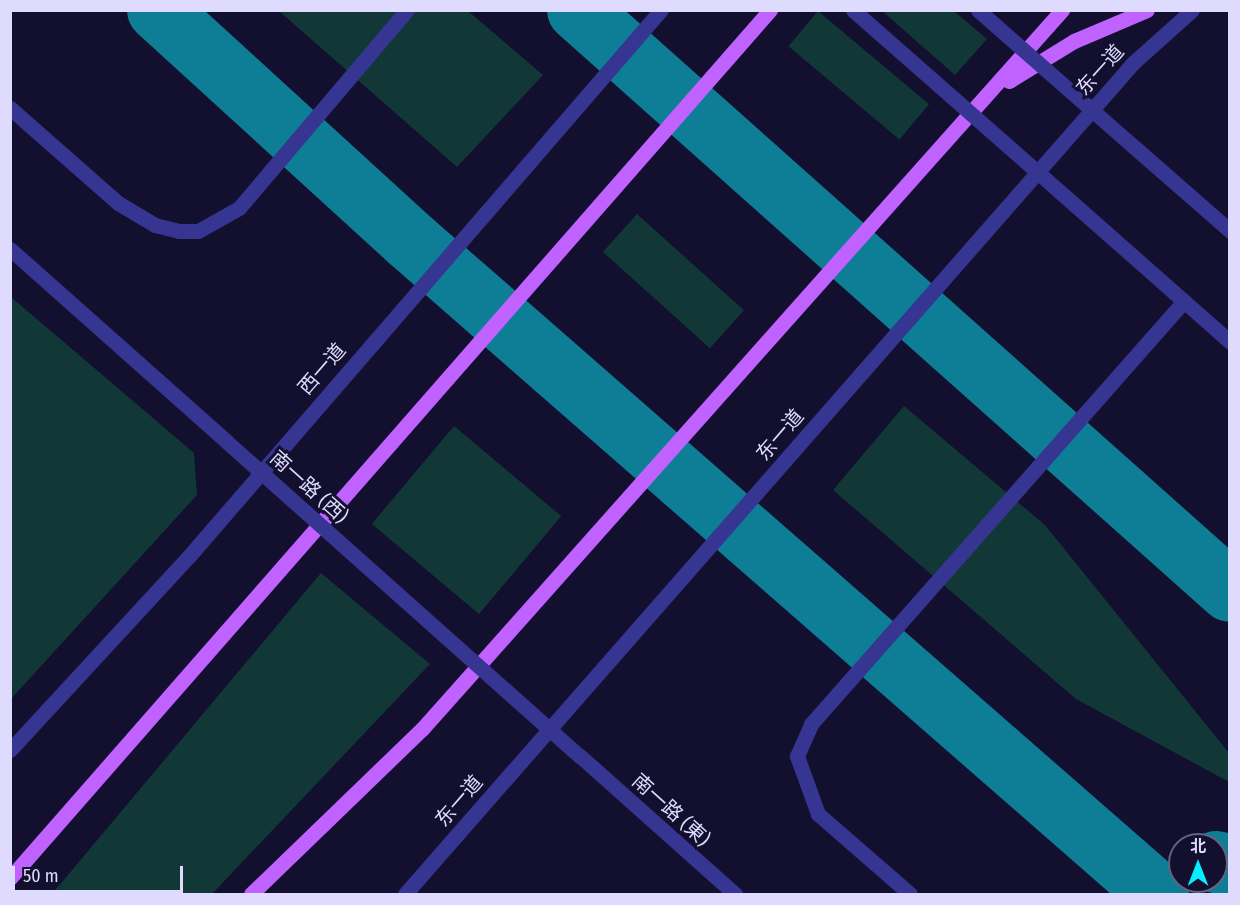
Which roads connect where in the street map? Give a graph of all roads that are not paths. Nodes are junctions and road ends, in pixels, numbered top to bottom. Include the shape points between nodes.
1 (407, 10) edge
2 (661, 10) edge
3 (770, 10) edge
4 (853, 10) edge
5 (978, 10) edge
6 (1062, 10) edge
7 (1147, 10) edge
8 (1192, 10) edge
9 (983, 102) junction
10 (10, 108) edge
11 (1230, 231) edge
12 (10, 249) edge
13 (1184, 302) junction
14 (1230, 342) edge
15 (10, 750) edge
16 (580, 756) joint
17 (10, 878) edge
18 (251, 894) edge
19 (405, 894) edge
20 (735, 894) edge
21 (910, 894) edge

1 - 10 street via 239,208 198,231 155,225 118,203
2 - 15 street, 西一道 via 190,555
3 - 17 main road
4 - 13 street, bridge
5 - 11 street, bridge
6 - 9 main road
7 - 9 main road via 1074,41 1025,69
8 - 19 street, 东一道 via 1133,63
9 - 18 main road via 422,729
12 - 16 street, 南一路 (西), bridge
13 - 14 street
13 - 21 street via 811,724 797,756 819,814
16 - 20 street, 南一路 (東)

